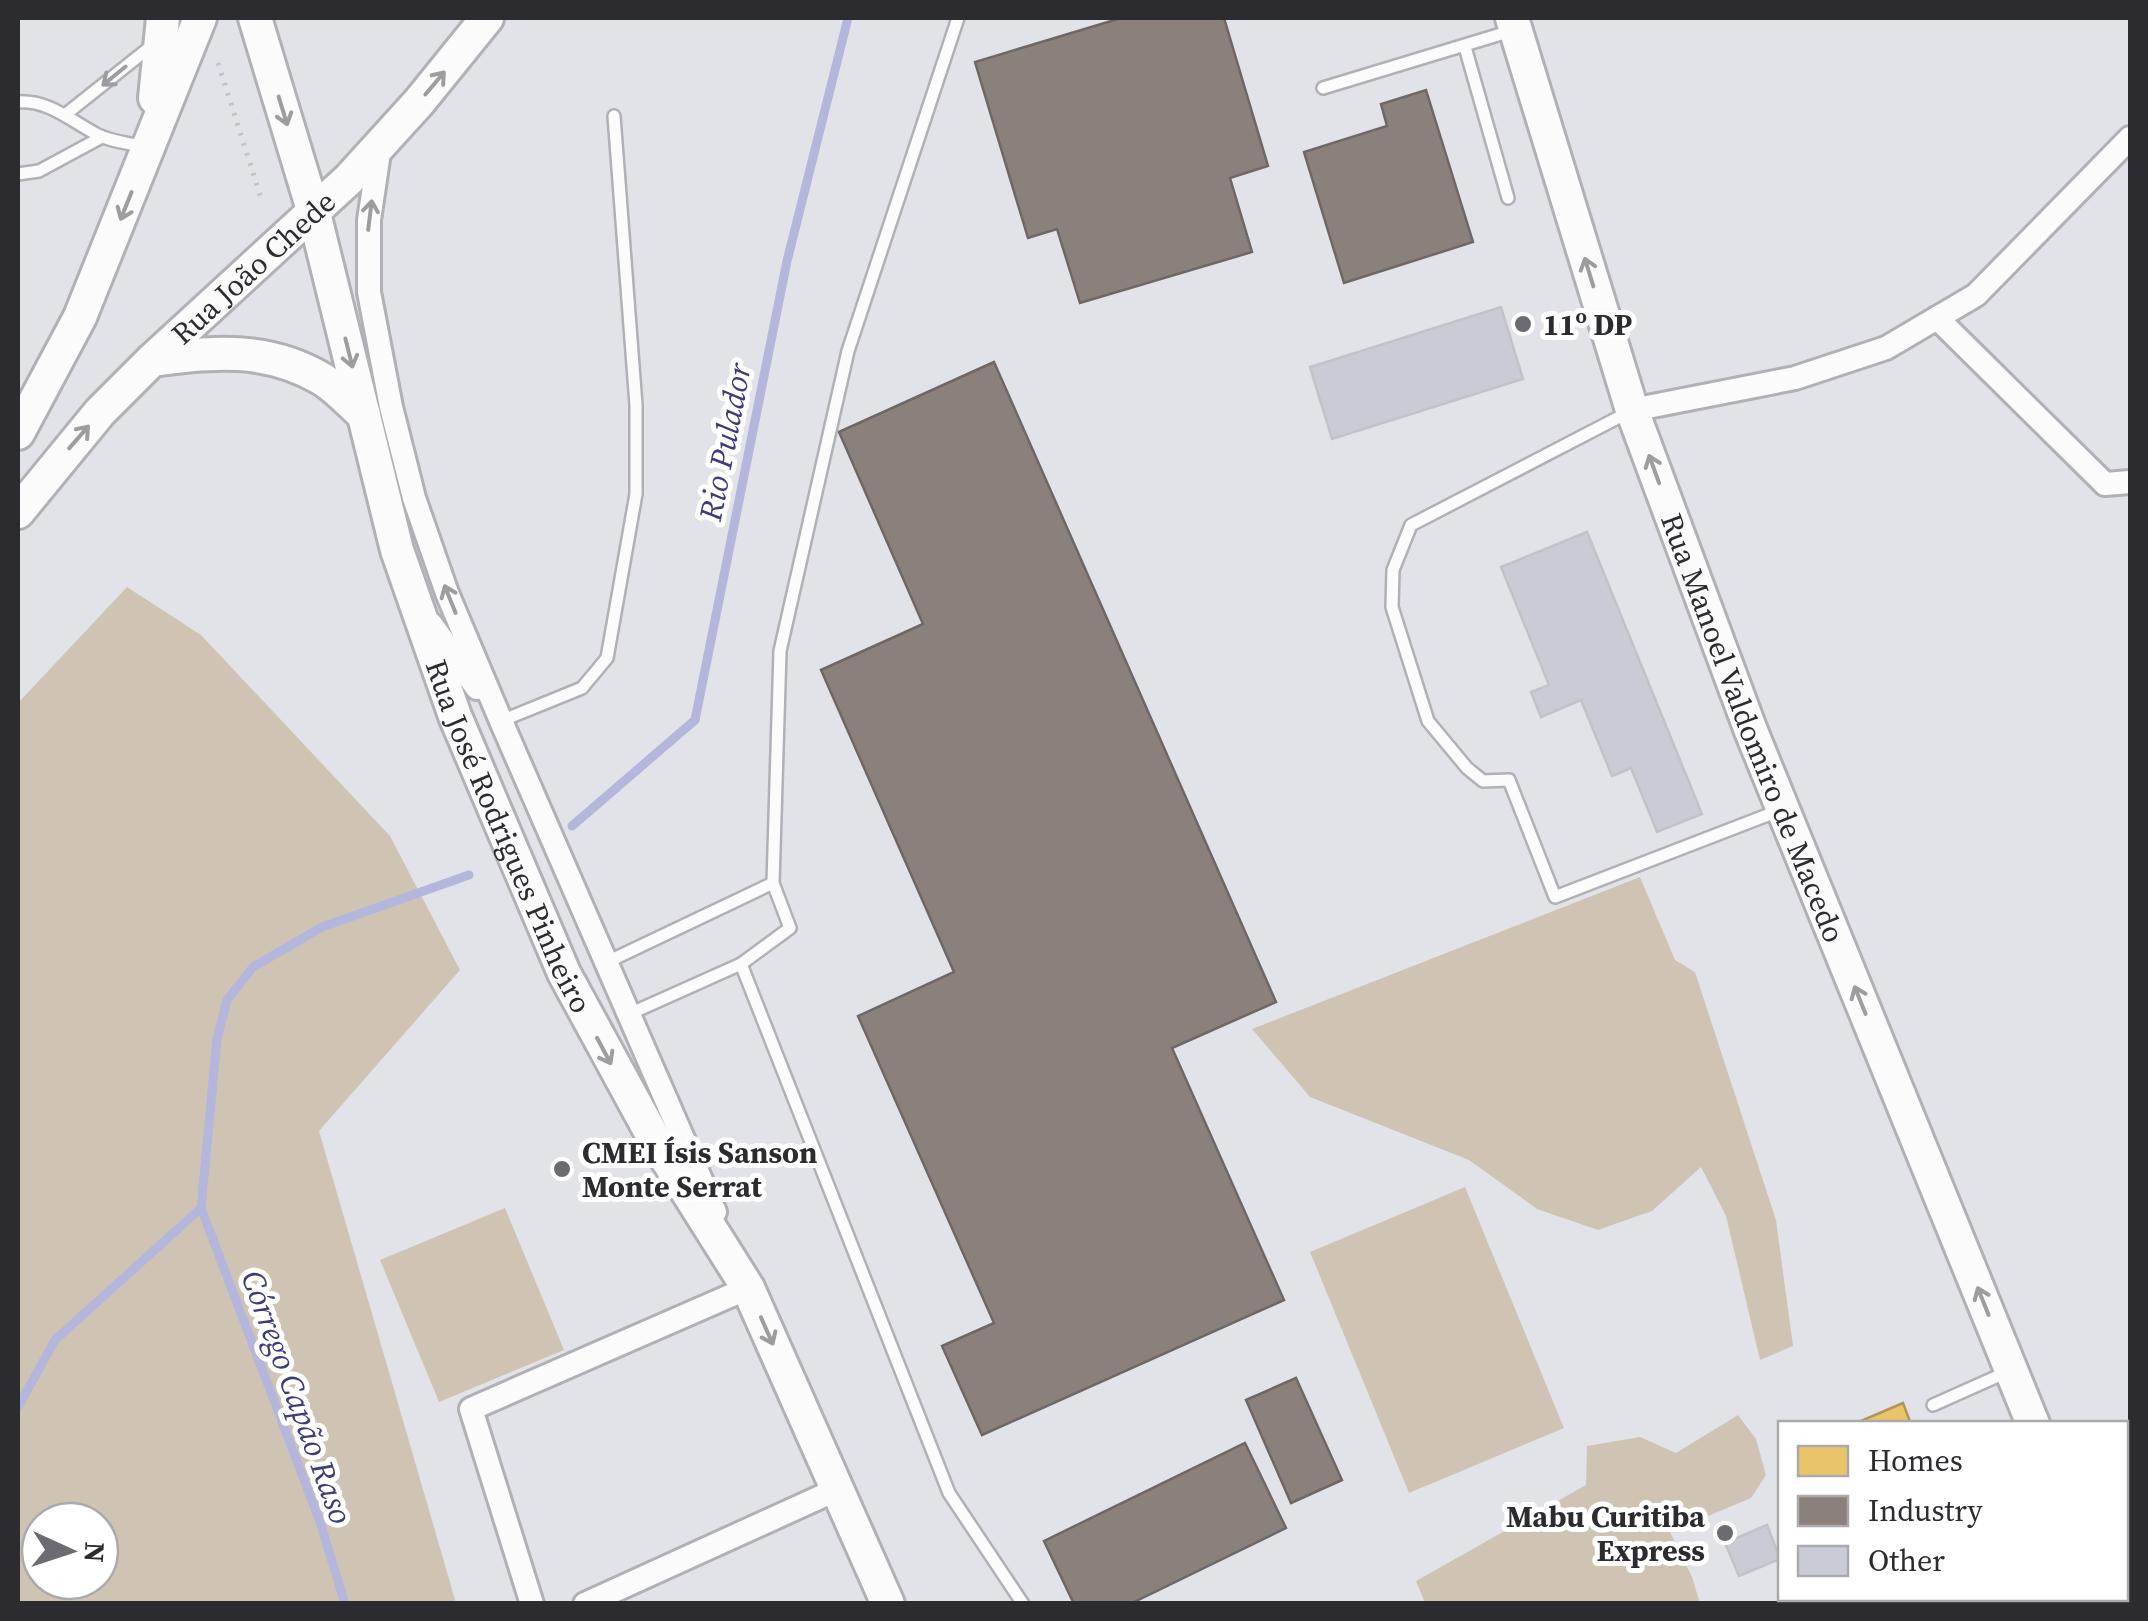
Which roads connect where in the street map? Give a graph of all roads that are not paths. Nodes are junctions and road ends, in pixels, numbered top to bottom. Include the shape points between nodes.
1 (200, 18) edge
2 (255, 18) edge
3 (487, 18) edge
4 (958, 18) edge
5 (1514, 23) edge
6 (162, 28) edge
7 (1465, 47) junction
8 (1323, 88) dead end
9 (18, 102) edge
10 (66, 114) junction
11 (614, 116) dead end
12 (102, 137) junction
13 (2130, 138) edge
14 (380, 146) junction
15 (149, 148) junction
16 (18, 174) edge
17 (1508, 198) dead end
18 (314, 213) junction
19 (1937, 318) junction
20 (152, 360) junction
21 (1632, 410) junction
22 (364, 415) junction
23 (18, 432) edge
24 (2130, 482) edge
25 (18, 512) edge
26 (412, 597) junction
27 (501, 721) junction
28 (1782, 810) junction
29 (773, 883) junction
30 (605, 963) junction
31 (741, 964) junction
32 (627, 1016) junction
33 (748, 1288) junction
34 (2011, 1370) junction
35 (1933, 1405) dead end
36 (2032, 1421) edge
37 (838, 1490) junction
38 (532, 1604) edge
39 (585, 1604) edge
40 (888, 1604) edge
41 (1022, 1604) edge

1 - 15 main road
2 -> 18 main road, Rua José Rodrigues Pinheiro
14 -> 3 main road, Rua João Chede
4 - 29 lane via 848,351 780,651
5 - 7 lane
21 -> 5 main road, Rua Manoel Valdomiro de Macedo
6 -> 10 lane
6 - 15 main road
7 - 8 lane
7 - 17 lane
9 - 10 lane
10 - 12 lane
11 - 27 lane via 636,405 636,494 608,658 582,688
12 - 15 lane
12 - 16 lane via 40,171
13 - 19 street via 1976,294
14 - 18 main road, Rua João Chede
27 -> 14 street via 427,539 391,407 369,292 369,220
15 -> 23 main road via 80,317
18 - 20 main road, Rua João Chede
18 -> 22 main road, Rua José Rodrigues Pinheiro
19 - 21 street via 1886,348 1795,378
19 - 24 street via 2105,484
20 - 22 main road via 243,352 287,362 325,380
25 -> 20 main road, Rua João Chede
28 -> 21 main road, Rua Manoel Valdomiro de Macedo
21 - 28 lane via 1412,525 1394,570 1392,607 1428,720 1467,768 1484,780 1509,780 1555,897
22 - 26 main road, Rua José Rodrigues Pinheiro
26 - 27 street
26 -> 33 main road, Rua José Rodrigues Pinheiro via 564,974 656,1142
27 - 30 street
34 -> 28 main road, Rua Manoel Valdomiro de Macedo
29 - 30 lane
29 - 31 lane via 790,928
30 - 32 street
31 - 32 lane
31 - 41 lane via 949,1493
32 - 33 street
33 -> 37 main road, Rua José Rodrigues Pinheiro
33 - 38 street via 471,1410
34 - 35 lane
34 - 36 main road, Rua Manoel Valdomiro de Macedo
37 - 39 street
37 - 40 main road, Rua José Rodrigues Pinheiro

